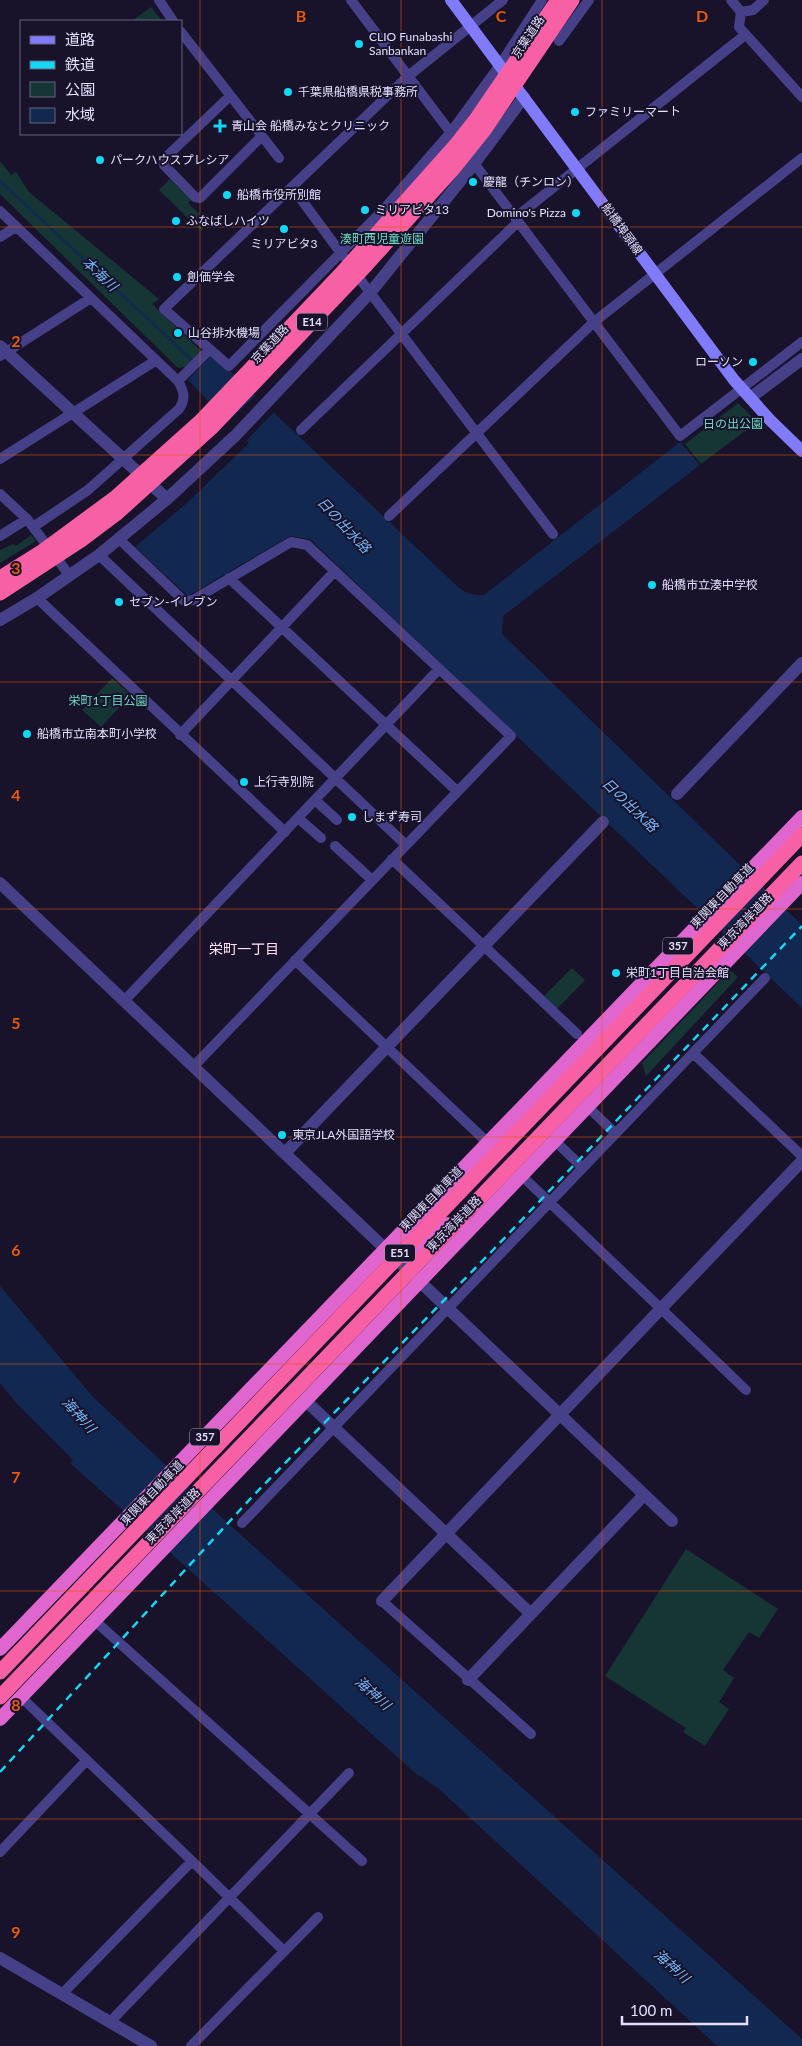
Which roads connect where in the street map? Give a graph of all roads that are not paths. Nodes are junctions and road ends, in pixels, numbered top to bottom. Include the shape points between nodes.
1 (159, 0) edge
2 (351, 0) edge
3 (451, 0) edge
4 (503, 0) edge
5 (542, 0) edge
6 (558, 0) edge
7 (572, 0) edge
8 (589, 0) edge
9 (731, 0) edge
10 (764, 0) edge
11 (741, 12) junction
12 (172, 20) edge
13 (470, 26) junction
14 (182, 33) edge
15 (745, 35) junction
16 (559, 41) dead end
17 (500, 65) junction
18 (407, 77) junction
19 (230, 96) junction
20 (524, 97) junction
21 (802, 97) edge
22 (451, 132) junction
23 (262, 136) junction
24 (279, 158) dead end
25 (802, 158) edge
26 (474, 164) junction
27 (577, 168) junction
28 (292, 188) junction
29 (0, 211) edge
30 (516, 220) junction
31 (16, 226) junction
32 (0, 237) edge
33 (340, 252) junction
34 (654, 273) junction
35 (370, 293) junction
36 (91, 298) junction
37 (594, 322) junction
38 (402, 333) junction
39 (802, 342) edge
40 (210, 349) junction
41 (2, 351) edge
42 (802, 359) edge
43 (155, 361) junction
44 (178, 381) junction
45 (746, 394) junction
46 (73, 414) junction
47 (301, 430) dead end
48 (477, 432) junction
49 (802, 451) edge
50 (0, 458) edge
51 (124, 458) junction
52 (0, 494) edge
53 (167, 499) junction
54 (389, 516) dead end
55 (30, 523) junction
56 (553, 534) dead end
57 (0, 536) edge
58 (119, 539) junction
59 (99, 554) junction
60 (335, 571) junction
61 (70, 576) junction
62 (0, 578) edge
63 (229, 578) junction
64 (0, 592) edge
65 (37, 598) junction
66 (0, 620) edge
67 (282, 627) junction
68 (802, 664) edge
69 (439, 669) junction
70 (231, 681) junction
71 (386, 725) junction
72 (180, 734) junction
73 (335, 779) junction
74 (457, 791) junction
75 (677, 794) dead end
76 (315, 800) junction
77 (802, 817) edge
78 (298, 818) junction
79 (337, 820) dead end
80 (603, 822) dead end
81 (285, 832) junction
82 (802, 835) edge
83 (321, 838) dead end
84 (406, 845) junction
85 (334, 846) dead end
86 (392, 859) junction
87 (802, 863) edge
88 (372, 880) junction
89 (0, 883) edge
90 (802, 883) edge
91 (485, 946) junction
92 (295, 960) junction
93 (765, 978) dead end
94 (124, 1001) junction
95 (577, 1034) dead end
96 (387, 1048) junction
97 (693, 1052) junction
98 (194, 1067) junction
99 (586, 1106) junction
100 (615, 1133) junction
101 (554, 1140) junction
102 (488, 1144) junction
103 (285, 1154) junction
104 (802, 1156) edge
105 (802, 1161) edge
106 (582, 1167) junction
107 (521, 1175) junction
108 (508, 1189) junction
109 (549, 1202) junction
110 (385, 1250) junction
111 (420, 1281) junction
112 (447, 1308) junction
113 (661, 1309) junction
114 (278, 1360) junction
115 (746, 1390) dead end
116 (306, 1401) junction
117 (559, 1415) junction
118 (333, 1427) junction
119 (644, 1495) junction
120 (672, 1521) dead end
121 (242, 1523) dead end
122 (117, 1528) junction
123 (446, 1533) junction
124 (382, 1601) joint
125 (531, 1614) junction
126 (90, 1625) junction
127 (0, 1639) edge
128 (0, 1649) edge
129 (0, 1672) edge
130 (468, 1680) junction
131 (0, 1697) edge
132 (21, 1698) junction
133 (0, 1709) edge
134 (0, 1720) edge
135 (531, 1734) dead end
136 (87, 1760) junction
137 (348, 1772) dead end
138 (309, 1813) junction
139 (0, 1852) edge
140 (192, 1861) junction
141 (362, 1861) dead end
142 (229, 1897) junction
143 (318, 1917) dead end
144 (284, 1951) junction
145 (0, 1958) edge
146 (62, 1994) junction
147 (110, 2022) junction
148 (150, 2046) edge
149 (191, 2046) edge

1 - 12 street
2 - 18 street
3 - 13 main road, 船橋埠頭線
4 - 13 street
5 - 17 street
6 - 62 highway, 京葉道路 / E14, bridge via 456,145 202,420 115,498
7 - 64 highway, 京葉道路 / E14, bridge via 484,130 452,170 230,408 117,512 81,540
8 - 16 street
9 - 11 street
10 - 11 street via 753,10
11 - 15 street via 739,27
13 - 17 main road, 船橋埠頭線
13 - 18 street
14 - 19 street
15 - 21 street
15 - 27 street
17 - 20 main road, 船橋埠頭線
17 - 22 street
18 - 22 street
18 - 28 street
19 - 23 street
19 - 23 street via 164,160 164,165 195,197 200,198
20 - 26 street
20 - 27 main road, 船橋埠頭線
22 - 26 street
22 - 33 street via 383,210
23 - 24 street
25 - 34 street
26 - 30 street
26 - 35 street
27 - 30 street
27 - 34 main road, 船橋埠頭線
28 - 33 street
28 - 40 street via 164,309
29 - 31 street
30 - 37 street
30 - 38 street
31 - 32 street
31 - 36 street
33 - 35 street
33 - 40 street via 229,366
34 - 37 street
34 - 45 main road, 船橋埠頭線
35 - 38 street
35 - 53 street via 236,435
36 - 41 street
36 - 43 street
37 - 45 street via 680,436
37 - 48 street
38 - 47 street
38 - 48 street
39 - 45 street
40 - 44 street
41 - 46 street
42 - 45 street
43 - 44 street
43 - 46 street
44 - 51 street via 184,395 179,409
45 - 49 main road, 船橋埠頭線
46 - 50 street
46 - 51 street
48 - 54 street
48 - 56 street
51 - 53 street
51 - 55 street via 88,490
52 - 55 street
53 - 58 street
55 - 57 street
55 - 61 street
58 - 59 street
58 - 63 street via 183,600 194,600
59 - 61 street
59 - 70 street
60 - 63 street via 307,545 291,542
60 - 67 street
60 - 69 street
61 - 65 street
63 - 67 street
65 - 66 street
65 - 72 street
67 - 70 street
67 - 71 street
68 - 75 street
69 - 71 street
69 - 74 street via 510,736
70 - 72 street
70 - 73 street
71 - 73 street
71 - 74 street
72 - 81 street
73 - 76 street
73 - 84 street
74 - 84 street
76 - 78 street
76 - 79 street
77 - 102 highway, 357
78 - 81 street
78 - 83 street
80 - 91 street
81 - 94 street
82 - 129 highway, 東関東自動車道 / E51, bridge
84 - 86 street
85 - 88 street
86 - 88 street
86 - 91 street
87 - 131 highway, E51, bridge
88 - 92 street
89 - 94 street
90 - 99 highway, 東京湾岸道路
91 - 95 street
91 - 96 street
92 - 96 street
92 - 98 street
93 - 97 street
94 - 98 street
96 - 102 street
96 - 103 street
97 - 100 street
97 - 104 street
98 - 103 street
99 - 100 street
99 - 101 highway, 東京湾岸道路
100 - 106 street
101 - 106 street
101 - 107 highway, 東京湾岸道路
102 - 110 highway, 357
103 - 110 street
105 - 113 street
106 - 109 street
107 - 108 highway, 東京湾岸道路
107 - 109 street
108 - 110 highway via 502,1189 463,1225 441,1224 409,1256
108 - 111 highway, 東京湾岸道路
109 - 112 street
109 - 113 street
110 - 111 street
110 - 114 highway, 357
111 - 112 street
111 - 114 highway via 398,1278 390,1282 332,1342 315,1339 293,1356
111 - 116 highway, 東京湾岸道路
112 - 117 street
112 - 118 street
113 - 115 street
113 - 117 street
114 - 122 highway, 357
116 - 118 street
116 - 126 highway, 東京湾岸道路
117 - 119 street
117 - 123 street
118 - 121 street
118 - 123 street
119 - 120 street
119 - 125 street
122 - 127 highway, 357 via 97,1542
122 - 128 highway, 357
123 - 124 street
123 - 125 street
124 - 130 street
125 - 130 street
126 - 132 highway, 東京湾岸道路
126 - 133 highway, 東京湾岸道路 via 75,1635
126 - 138 street
130 - 135 street
132 - 134 highway, 東京湾岸道路
132 - 136 street
136 - 139 street
136 - 140 street
137 - 138 street
138 - 141 street
138 - 142 street
140 - 142 street
140 - 146 street
142 - 144 street
142 - 147 street
143 - 144 street
144 - 149 street
145 - 146 street
146 - 147 street
147 - 148 street

